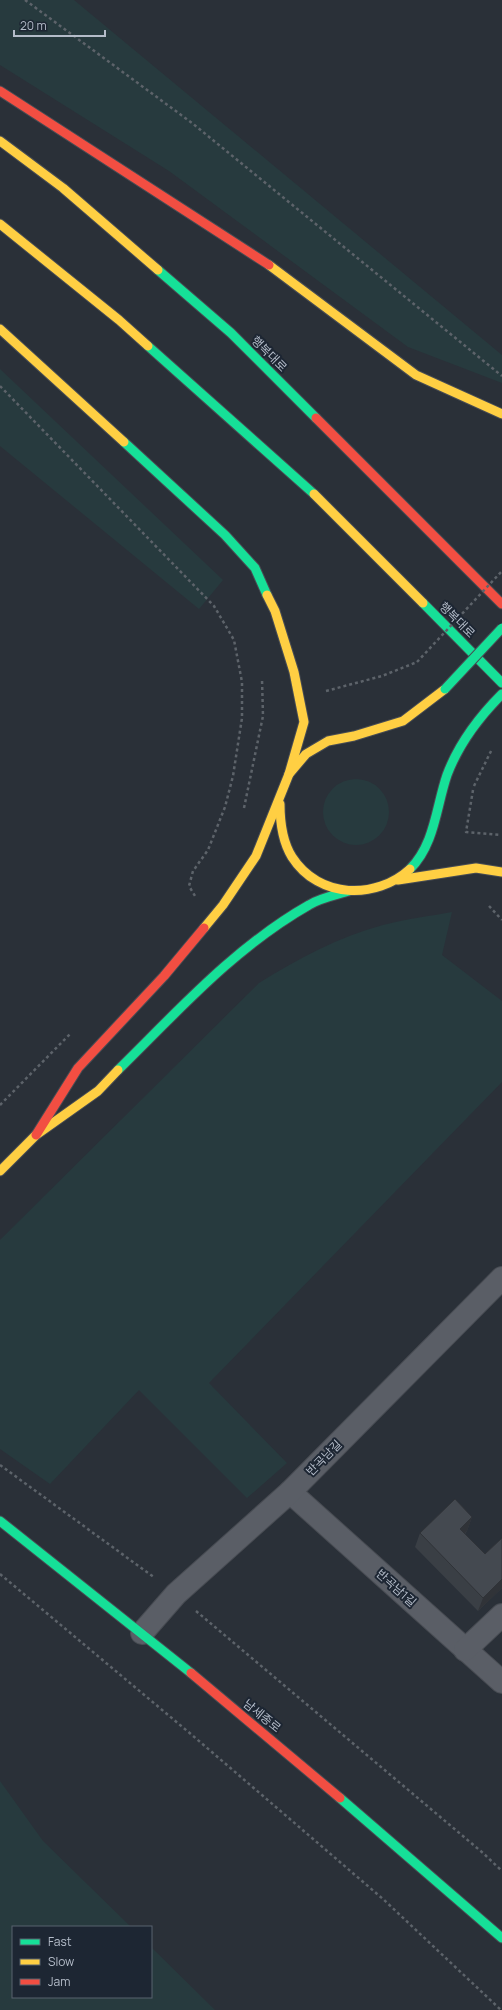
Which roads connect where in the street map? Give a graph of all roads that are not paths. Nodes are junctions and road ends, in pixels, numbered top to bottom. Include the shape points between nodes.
1 (0, 91) edge
2 (0, 141) edge
3 (0, 224) edge
4 (0, 329) edge
5 (502, 414) edge
6 (502, 604) edge
7 (502, 628) edge
8 (502, 683) edge
9 (502, 694) edge
10 (289, 774) junction
11 (280, 798) junction
12 (502, 872) edge
13 (398, 880) junction
14 (349, 891) junction
15 (36, 1135) junction
16 (0, 1171) edge
17 (502, 1278) edge
18 (290, 1492) junction
19 (0, 1521) edge
20 (502, 1615) edge
21 (142, 1633) junction
22 (465, 1650) junction
23 (502, 1682) edge
24 (502, 1938) edge

1 - 5 main road via 255,254 416,376
2 - 6 main road, 행복대로 via 63,188 231,333
3 - 8 main road, 행복대로 via 119,320 309,489
4 - 10 main road via 225,534 255,568 275,611 294,672 304,722
7 - 10 main road, bridge via 445,689 403,721 328,741 306,754
9 - 13 main road via 476,720 457,751 439,802 429,841 417,863
10 - 11 main road
11 - 14 main road via 279,824 287,849 302,870 324,885
11 - 15 main road via 256,856 223,905 164,976 78,1068
12 - 13 main road via 476,868
13 - 14 main road via 374,890
14 - 15 main road via 310,904 251,943 197,991 98,1091
15 - 16 main road
17 - 18 street, 반곡남길
18 - 21 street, 반곡남길 via 176,1594
18 - 22 street, 반곡남1길
19 - 21 main road, 남세종로
20 - 22 street
21 - 24 main road, 남세종로 via 313,1774
22 - 23 street, 반곡남1길

